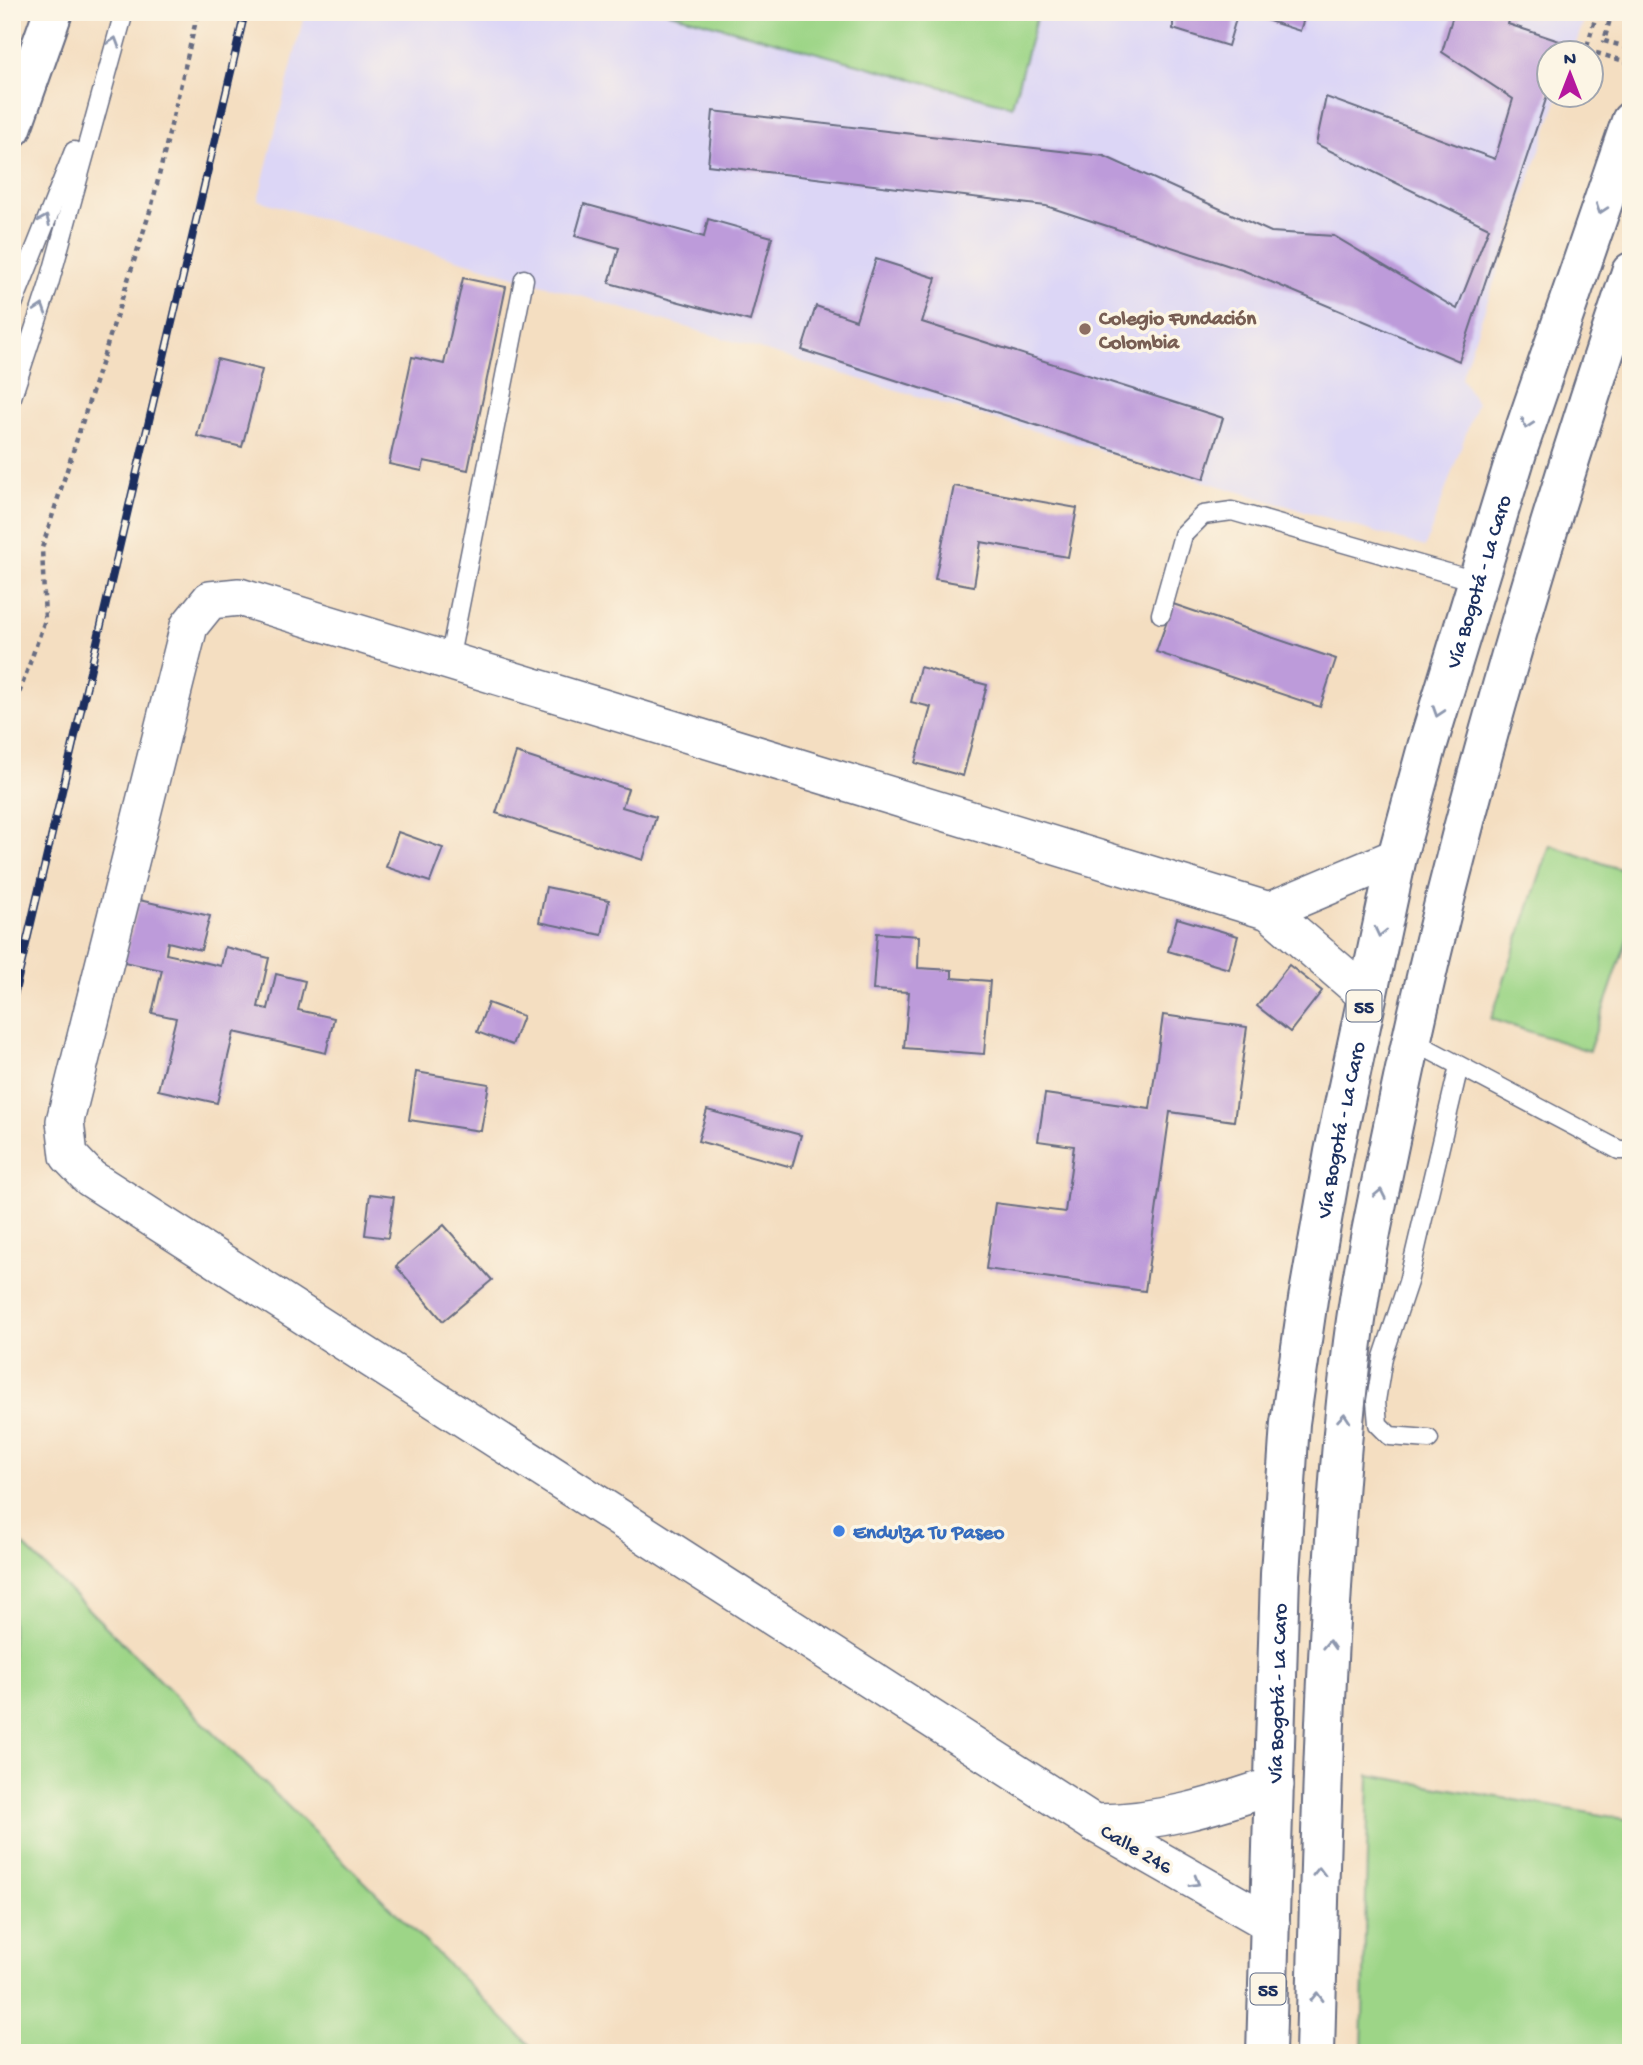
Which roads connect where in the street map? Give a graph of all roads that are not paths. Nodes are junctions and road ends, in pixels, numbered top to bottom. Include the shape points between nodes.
1 (53, 12) edge
2 (124, 12) edge
3 (100, 90) junction
4 (1631, 121) edge
5 (12, 128) edge
6 (1631, 272) edge
7 (524, 279) dead end
8 (12, 307) edge
9 (12, 397) edge
10 (1479, 582) junction
11 (1161, 614) dead end
12 (449, 661) junction
13 (1397, 857) junction
14 (1269, 911) junction
15 (1366, 995) junction
16 (1411, 1040) junction
17 (1459, 1066) junction
18 (1631, 1150) edge
19 (1429, 1439) dead end
20 (1275, 1785) junction
21 (1094, 1823) junction
22 (1270, 1924) junction
23 (1266, 2053) edge
24 (1315, 2053) edge

1 - 5 main road
3 -> 2 lane
8 -> 3 lane
9 -> 3 lane via 49,284
4 -> 10 main road, Vía Bogotá - La Caro / 55 via 1519,446
6 - 16 main road, 55 via 1542,547 1453,856
7 - 12 lane
10 - 11 lane via 1232,511 1203,515 1183,535
10 -> 13 main road, Vía Bogotá - La Caro / 55
12 - 14 street
12 - 21 street via 239,597 210,600 189,626 65,1121 69,1156 89,1178
13 - 14 street
13 -> 15 main road, Vía Bogotá - La Caro / 55
14 - 15 street
15 - 20 main road, Vía Bogotá - La Caro / 55 via 1308,1298 1290,1423 1280,1574
16 - 17 lane
24 -> 16 main road, 55 via 1321,1774 1346,1399 1361,1286
17 - 18 lane via 1619,1150
17 - 19 lane via 1408,1283 1383,1357 1376,1401 1378,1424 1390,1436
20 - 21 street, Calle 246 via 1200,1811 1156,1820
20 - 22 main road, Vía Bogotá - La Caro / 55
21 -> 22 street, Calle 246
22 - 23 main road, 55

